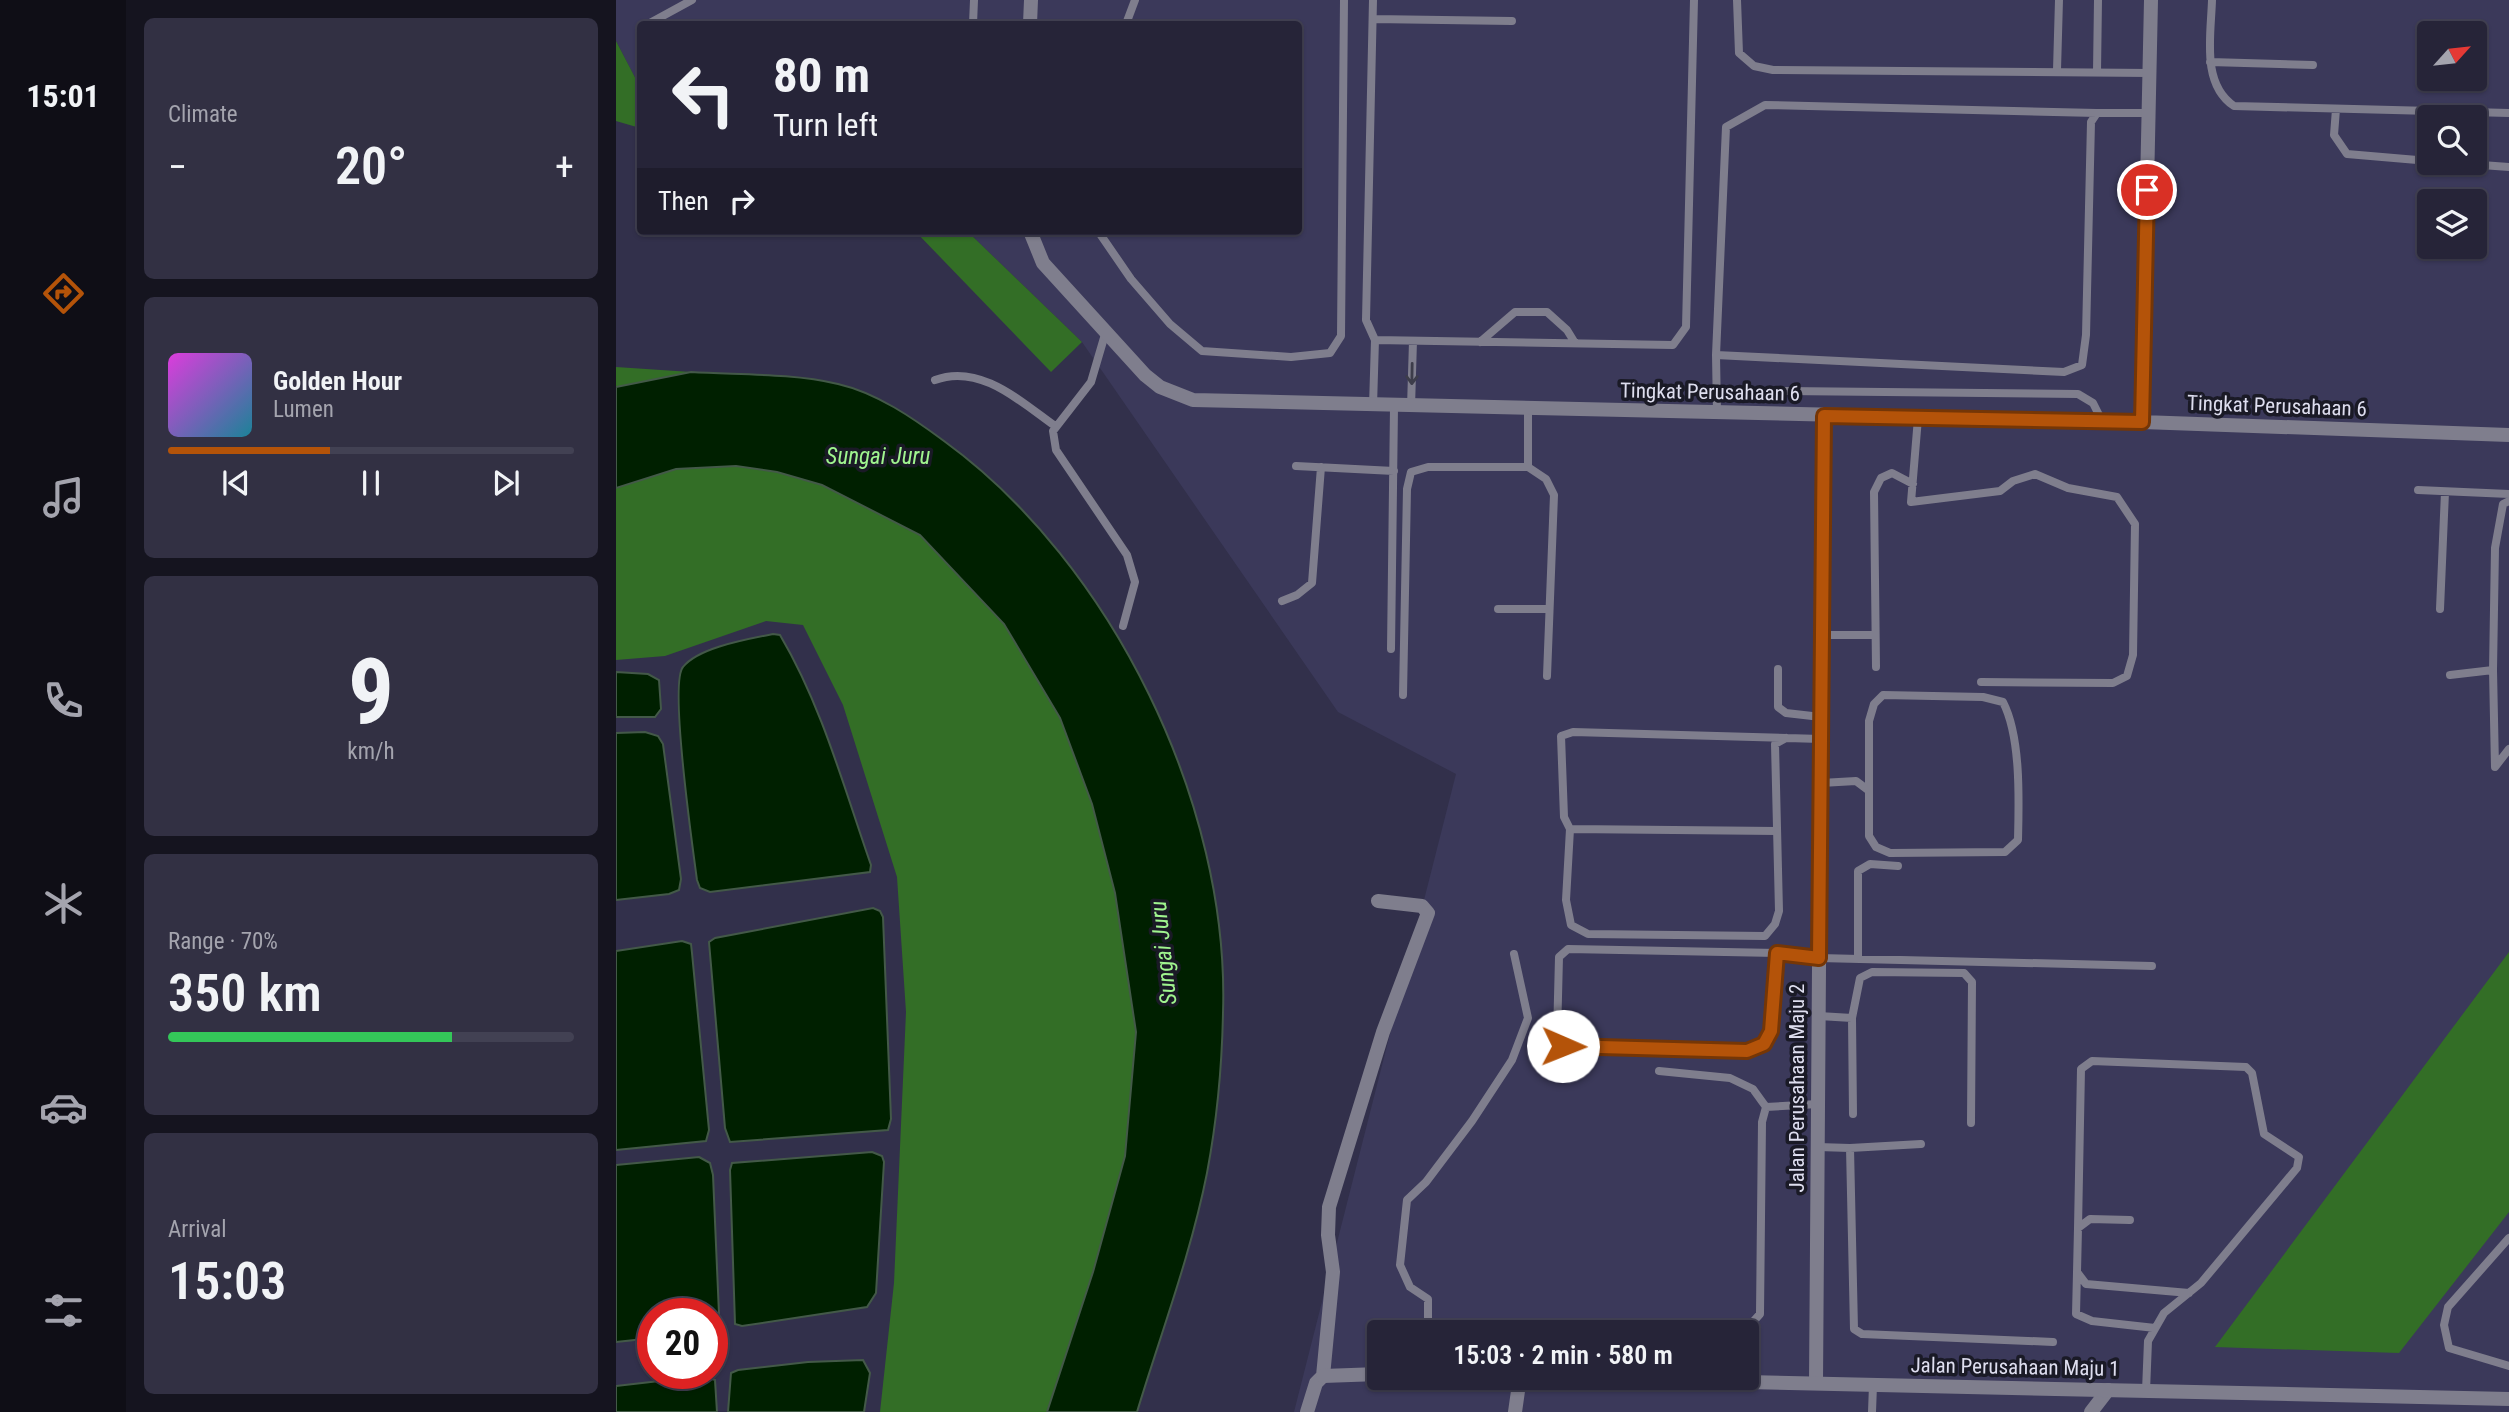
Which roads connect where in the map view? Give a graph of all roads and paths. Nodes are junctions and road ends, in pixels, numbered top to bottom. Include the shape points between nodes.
1 (692, 0) edge
2 (974, 0) edge
3 (1031, 0) edge
4 (1135, 0) edge
5 (1345, 0) edge
6 (1373, 0) edge
7 (1694, 0) edge
8 (1737, 0) edge
9 (2059, 0) edge
10 (2098, 0) edge
11 (2151, 0) edge
12 (2212, 0) edge
13 (1373, 19) junction
14 (654, 21) edge
15 (973, 21) edge
16 (1030, 21) edge
17 (1127, 21) edge
18 (1512, 21) dead end
19 (2210, 62) junction
20 (2313, 65) dead end
21 (2057, 70) junction
22 (2097, 72) junction
23 (2150, 73) junction
24 (2336, 109) junction
25 (2097, 113) junction
26 (2149, 113) junction
27 (2509, 113) edge
28 (2417, 160) edge
29 (2487, 165) edge
30 (2509, 167) edge
31 (1032, 235) edge
32 (1101, 235) edge
33 (1106, 331) junction
34 (1375, 340) junction
35 (1413, 341) junction
36 (1480, 342) junction
37 (1575, 343) junction
38 (1716, 355) junction
39 (935, 380) dead end
40 (1786, 391) dead end
41 (1373, 406) junction
42 (1394, 407) junction
43 (1412, 407) junction
44 (1528, 410) junction
45 (1717, 414) junction
46 (1824, 416) junction
47 (1918, 418) junction
48 (2102, 421) junction
49 (2142, 422) junction
50 (1055, 426) junction
51 (2509, 435) edge
52 (1296, 466) dead end
53 (1321, 467) junction
54 (1528, 467) junction
55 (1394, 471) junction
56 (1913, 484) junction
57 (2418, 490) dead end
58 (2445, 492) junction
59 (2509, 494) edge
60 (2509, 501) edge
61 (1282, 601) dead end
62 (1499, 609) dead end
63 (1549, 609) junction
64 (2440, 609) dead end
65 (1122, 626) dead end
66 (1822, 635) junction
67 (1875, 635) junction
68 (1391, 649) dead end
69 (1876, 667) dead end
70 (1779, 669) dead end
71 (2493, 670) junction
72 (2450, 675) dead end
73 (1547, 676) dead end
74 (1981, 682) dead end
75 (1403, 695) dead end
76 (1821, 717) junction
77 (1786, 738) junction
78 (1821, 739) junction
79 (2509, 749) edge
80 (1821, 783) junction
81 (1868, 790) junction
82 (1570, 830) junction
83 (1777, 831) junction
84 (1898, 866) dead end
85 (1378, 901) dead end
86 (1777, 953) junction
87 (1514, 954) dead end
88 (1819, 958) junction
89 (1858, 959) junction
90 (2152, 966) dead end
91 (1819, 1016) junction
92 (1852, 1018) junction
93 (1658, 1071) dead end
94 (1818, 1104) junction
95 (1766, 1107) junction
96 (1853, 1114) dead end
97 (1971, 1123) dead end
98 (1921, 1144) dead end
99 (1818, 1147) junction
100 (1850, 1147) junction
101 (2130, 1220) dead end
102 (2078, 1228) junction
103 (2509, 1238) edge
104 (2077, 1272) junction
105 (2189, 1293) junction
106 (1428, 1320) edge
107 (1755, 1320) edge
108 (2155, 1328) junction
109 (2053, 1342) dead end
110 (2509, 1366) edge
111 (1367, 1374) edge
112 (1323, 1376) junction
113 (1759, 1383) edge
114 (1816, 1384) junction
115 (1873, 1385) junction
116 (1518, 1390) edge
117 (2108, 1390) junction
118 (2146, 1391) junction
119 (2507, 1403) edge
120 (1307, 1412) edge
121 (1515, 1412) edge
122 (1872, 1412) edge
123 (2091, 1412) edge

1 - 14 lane
2 - 15 lane
3 - 16 street
4 - 17 lane
5 - 32 lane via 1341,336 1330,353 1291,357 1202,351 1170,324
6 - 13 lane
7 - 37 lane via 1686,327 1673,345
8 - 21 lane via 1739,53 1754,66 1773,70
9 - 21 lane
10 - 22 lane
11 - 23 street
12 - 19 lane
13 - 18 lane
13 - 34 lane via 1366,320
19 - 20 lane
19 - 24 lane via 2221,97 2234,106
21 - 22 lane
22 - 23 lane
23 - 26 street
24 - 27 lane
24 - 28 lane via 2334,135 2347,154
25 - 26 lane
25 - 38 lane via 1765,105 1748,112 1726,127
25 - 38 lane via 2091,122 2087,335 2082,365 2064,372
26 - 49 street
29 - 30 lane
31 - 33 street, Tingkat Perusahaan 6 via 1043,263
33 - 41 street, Tingkat Perusahaan 6 via 1160,387 1193,400
33 - 50 lane via 1091,382
34 - 35 lane
34 - 41 lane
35 - 36 lane
35 -> 43 lane
36 - 37 lane
36 - 37 lane via 1515,312 1547,312
38 - 45 lane
39 - 50 lane via 952,374 982,380
40 - 48 lane via 2078,394 2093,404
41 - 42 street, Tingkat Perusahaan 6
42 - 43 street, Tingkat Perusahaan 6
42 - 55 lane
43 - 44 street, Tingkat Perusahaan 6
44 - 45 street, Tingkat Perusahaan 6
44 - 54 lane
45 - 46 street, Tingkat Perusahaan 6
46 - 47 street, Tingkat Perusahaan 6
46 - 66 street, Jalan Perusahaan Maju 2
47 - 48 street, Tingkat Perusahaan 6
47 - 56 lane
48 - 49 street, Tingkat Perusahaan 6
49 - 51 street, Tingkat Perusahaan 6
50 - 65 lane via 1056,450 1127,555 1135,582
52 - 53 lane
53 - 55 lane
53 - 61 lane via 1312,583
54 - 63 lane via 1546,479 1554,495
54 - 75 lane via 1428,467 1411,472
55 - 68 lane
56 - 67 lane via 1892,474 1881,478 1874,492
56 - 74 lane via 1911,502 2000,491 2035,474 2068,488 2117,497 2135,524 2133,655 2127,676 2113,683
57 - 58 lane
58 - 59 lane
58 - 64 lane
60 - 71 lane via 2503,504 2496,548
62 - 63 lane
63 - 73 lane
66 - 67 lane
66 - 76 street, Jalan Perusahaan Maju 2
67 - 69 lane
70 - 76 lane via 1778,707 1786,713
71 - 72 lane
71 - 79 lane via 2495,767
76 - 78 street, Jalan Perusahaan Maju 2
77 - 78 lane
77 - 82 lane via 1573,732 1561,736 1564,817
77 - 83 lane via 1775,744
78 - 80 street, Jalan Perusahaan Maju 2
80 - 81 lane via 1856,781
80 - 88 street, Jalan Perusahaan Maju 2
81 - 81 lane via 1870,836 1876,847 1890,853 2005,852 2018,840 2018,815 2011,717 2003,702 1983,697 1884,695 1874,704 1869,721
82 - 83 lane
82 - 83 lane via 1566,900 1571,925 1588,934 1738,936 1765,936 1775,924 1779,911
84 - 89 lane via 1870,864 1858,871
85 - 112 street via 1422,906 1428,913 1382,1032 1329,1207 1333,1272
86 - 86 lane via 1771,1031 1764,1044 1747,1051 1563,1046 1557,1037 1559,957 1568,950
86 - 88 lane
87 - 106 lane via 1528,1018 1512,1060 1426,1182 1407,1200 1400,1265 1409,1287 1428,1300
88 - 89 lane
88 - 91 street, Jalan Perusahaan Maju 2
89 - 90 lane
91 - 92 lane
91 - 94 street, Jalan Perusahaan Maju 2
92 - 96 lane
92 - 97 lane via 1860,978 1872,972 1964,973 1972,982
93 - 95 lane via 1730,1078 1753,1089
94 - 95 lane
94 - 99 street, Jalan Perusahaan Maju 2
95 - 107 lane via 1762,1122 1760,1314
98 - 100 lane
99 - 100 lane
99 - 114 street, Jalan Perusahaan Maju 2
100 - 109 lane via 1854,1329 1862,1334
101 - 102 lane via 2090,1219
102 - 104 lane
102 - 105 lane via 2081,1069 2092,1061 2246,1067 2252,1073 2264,1134 2298,1157 2297,1168
103 - 110 lane via 2448,1307 2444,1325 2449,1348
104 - 105 lane via 2086,1284
104 - 108 lane via 2076,1314 2092,1321
105 - 108 lane
108 - 118 lane via 2148,1341
111 - 112 street
112 - 120 street via 1316,1383
113 - 114 street, Jalan Perusahaan Maju 1
114 - 115 street, Jalan Perusahaan Maju 1
115 - 117 street, Jalan Perusahaan Maju 1
115 - 122 lane
116 - 121 street
117 - 118 street, Jalan Perusahaan Maju 1
117 - 123 street
118 - 119 street, Jalan Perusahaan Maju 1

